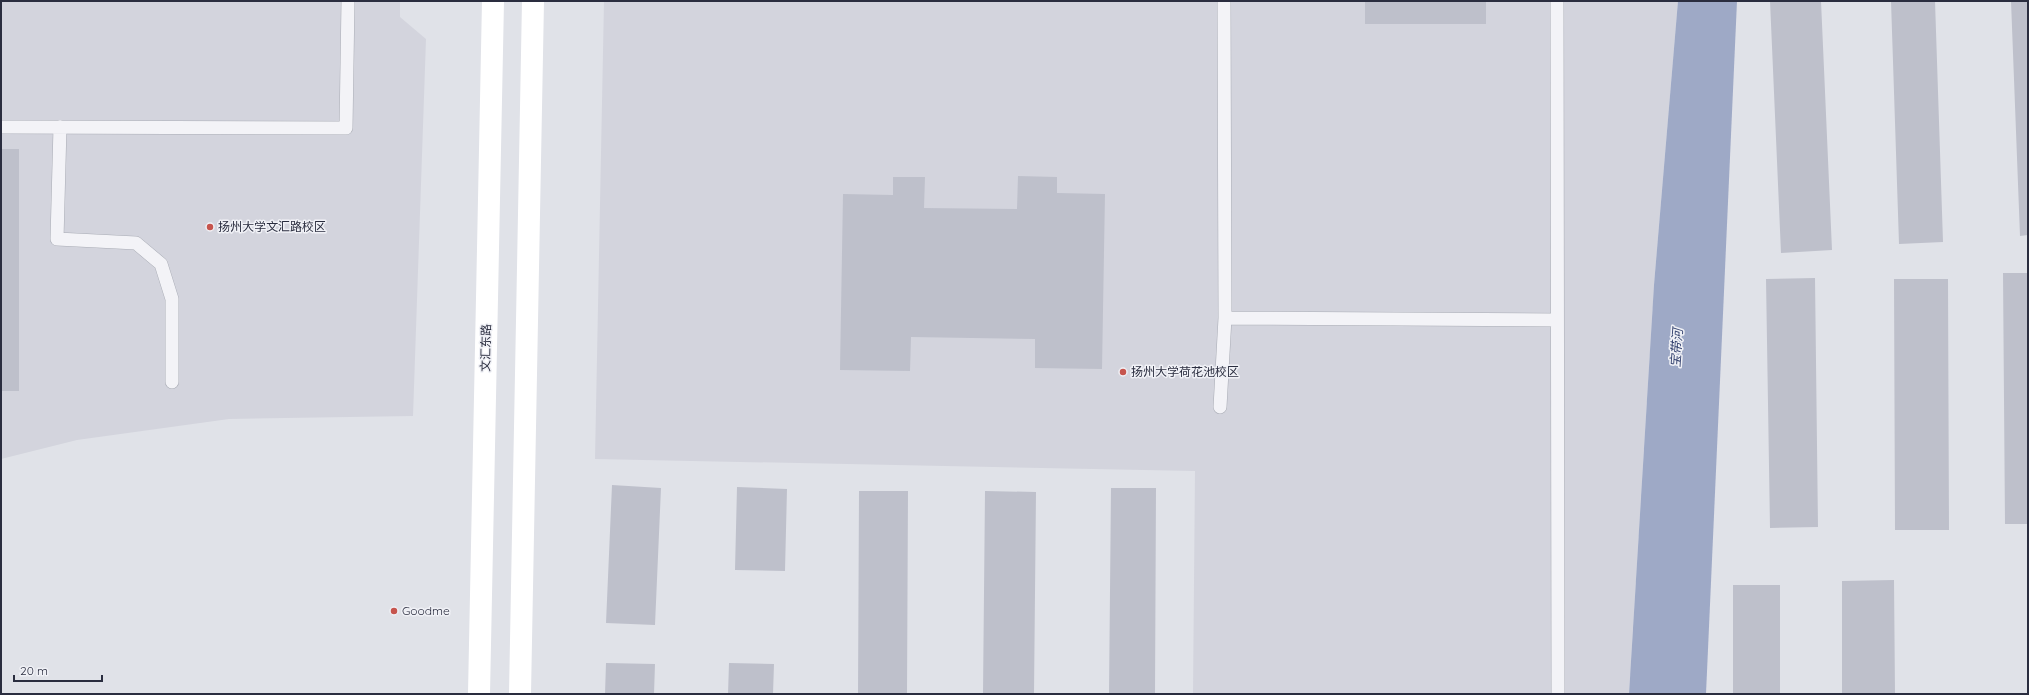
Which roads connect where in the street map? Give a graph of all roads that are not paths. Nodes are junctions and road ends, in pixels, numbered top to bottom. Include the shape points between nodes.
1 (348, 1) edge
2 (493, 1) edge
3 (533, 1) edge
4 (1224, 1) edge
5 (1557, 1) edge
6 (1, 127) edge
7 (60, 127) junction
8 (1225, 318) junction
9 (1557, 320) junction
10 (172, 382) dead end
11 (1220, 407) dead end
12 (479, 694) edge
13 (520, 694) edge
14 (1558, 694) edge

1 - 7 lane via 346,128
2 - 12 main road, 文汇东路
3 - 13 main road
4 - 8 lane
5 - 9 lane
6 - 7 lane
7 - 10 lane via 57,239 136,243 161,264 172,299
8 - 9 lane
8 - 11 lane
9 - 14 lane

